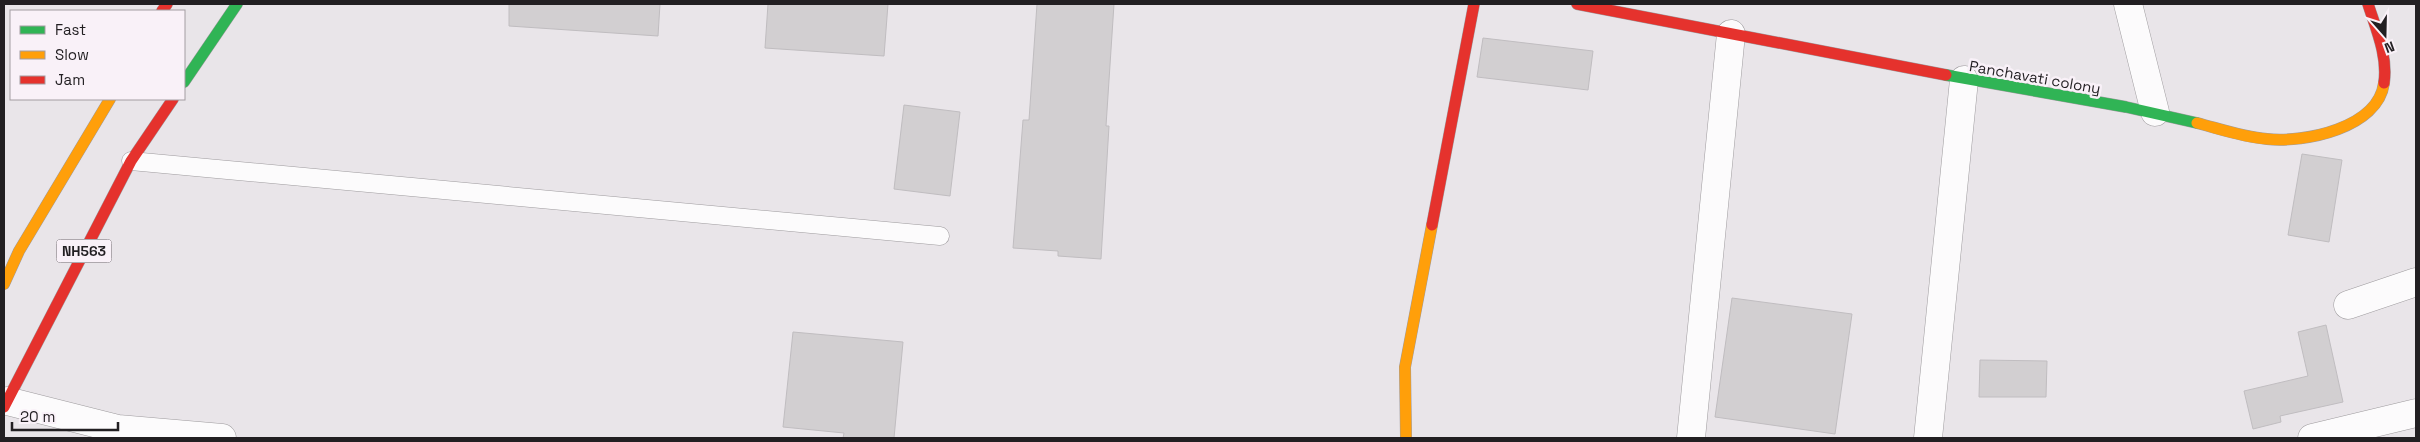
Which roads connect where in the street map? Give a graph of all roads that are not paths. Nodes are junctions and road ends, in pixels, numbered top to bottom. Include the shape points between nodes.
1 (237, 4) edge
2 (1474, 4) edge
3 (1577, 4) edge
4 (2128, 4) edge
5 (2368, 4) edge
6 (1731, 34) junction
7 (1964, 80) junction
8 (185, 81) edge
9 (109, 100) edge
10 (172, 100) edge
11 (2156, 112) junction
12 (131, 161) junction
13 (940, 236) dead end
14 (2416, 282) edge
15 (4, 284) edge
16 (2348, 305) dead end
17 (5, 404) edge
18 (2416, 413) edge
19 (222, 438) edge
20 (1406, 438) edge
21 (1691, 438) edge
22 (1928, 438) edge
23 (2312, 438) edge

1 - 8 main road
2 - 20 main road via 1405,367
3 - 6 main road, Panchavati colony
4 - 11 street
5 - 11 main road, Panchavati colony via 2386,64 2383,96 2368,114 2342,128 2275,140
6 - 7 main road, Panchavati colony
6 - 21 street
7 - 11 main road, Panchavati colony
7 - 22 street
9 - 15 main road via 19,251
10 - 12 main road, NH563
12 - 13 lane
12 - 17 main road, NH563
14 - 16 street
17 - 19 street via 118,429
18 - 23 street

